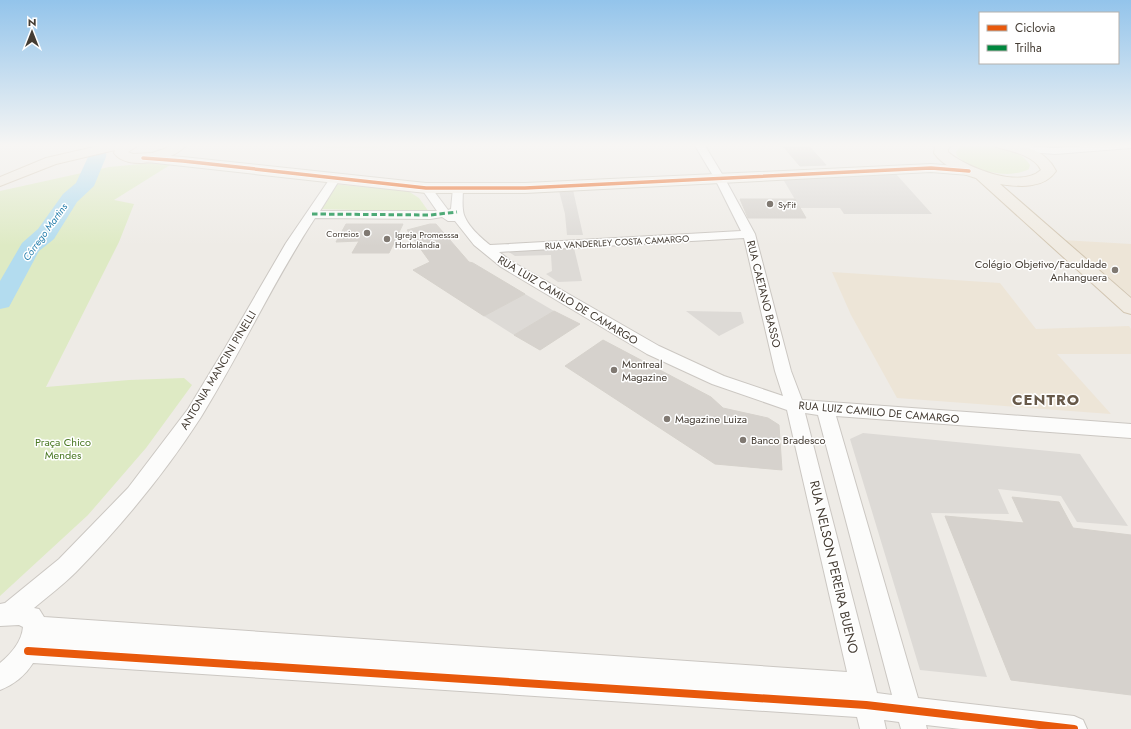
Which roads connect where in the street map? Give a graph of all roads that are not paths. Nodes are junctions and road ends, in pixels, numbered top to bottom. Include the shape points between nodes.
1 (10, 178) edge
2 (330, 178) edge
3 (739, 178) edge
4 (982, 178) edge
5 (997, 178) edge
6 (1042, 178) edge
7 (335, 179) junction
8 (720, 179) junction
9 (0, 182) edge
10 (426, 188) junction
11 (458, 188) junction
12 (312, 214) junction
13 (445, 214) junction
14 (459, 218) junction
15 (749, 234) junction
16 (486, 249) junction
17 (1131, 308) edge
18 (795, 406) junction
19 (825, 409) junction
20 (1131, 431) edge
21 (6, 613) edge
22 (36, 628) junction
23 (28, 651) junction
24 (0, 678) edge
25 (867, 707) edge
26 (911, 720) edge
27 (1074, 729) edge

1 - 9 main road
2 - 7 street
3 - 8 street
4 - 17 main road
5 - 6 main road via 1030,181
7 - 10 street
7 - 12 street, ANTONIA MANCINI PINELLI
8 - 11 street via 592,186
8 - 15 street, RUA CAETANO BASSO
10 - 11 street
10 - 13 street
11 - 14 street
12 - 13 street
12 - 21 street, ANTONIA MANCINI PINELLI via 292,243 194,413 135,494 67,566
13 - 14 street
14 - 16 street, RUA LUIZ CAMILO DE CAMARGO
15 - 16 street, RUA VANDERLEY COSTA CAMARGO
15 - 18 street, RUA CAETANO BASSO via 783,371
16 - 18 street, RUA LUIZ CAMILO DE CAMARGO via 506,264 653,350 718,380
18 - 19 street, RUA LUIZ CAMILO DE CAMARGO
18 - 25 street, RUA NELSON PEREIRA BUENO
19 - 20 street, RUA LUIZ CAMILO DE CAMARGO
19 - 26 street
21 - 22 street via 24,613 33,619
22 - 23 street
22 - 25 street
23 - 24 street via 18,664
23 - 25 street
25 - 26 street
26 - 27 street

